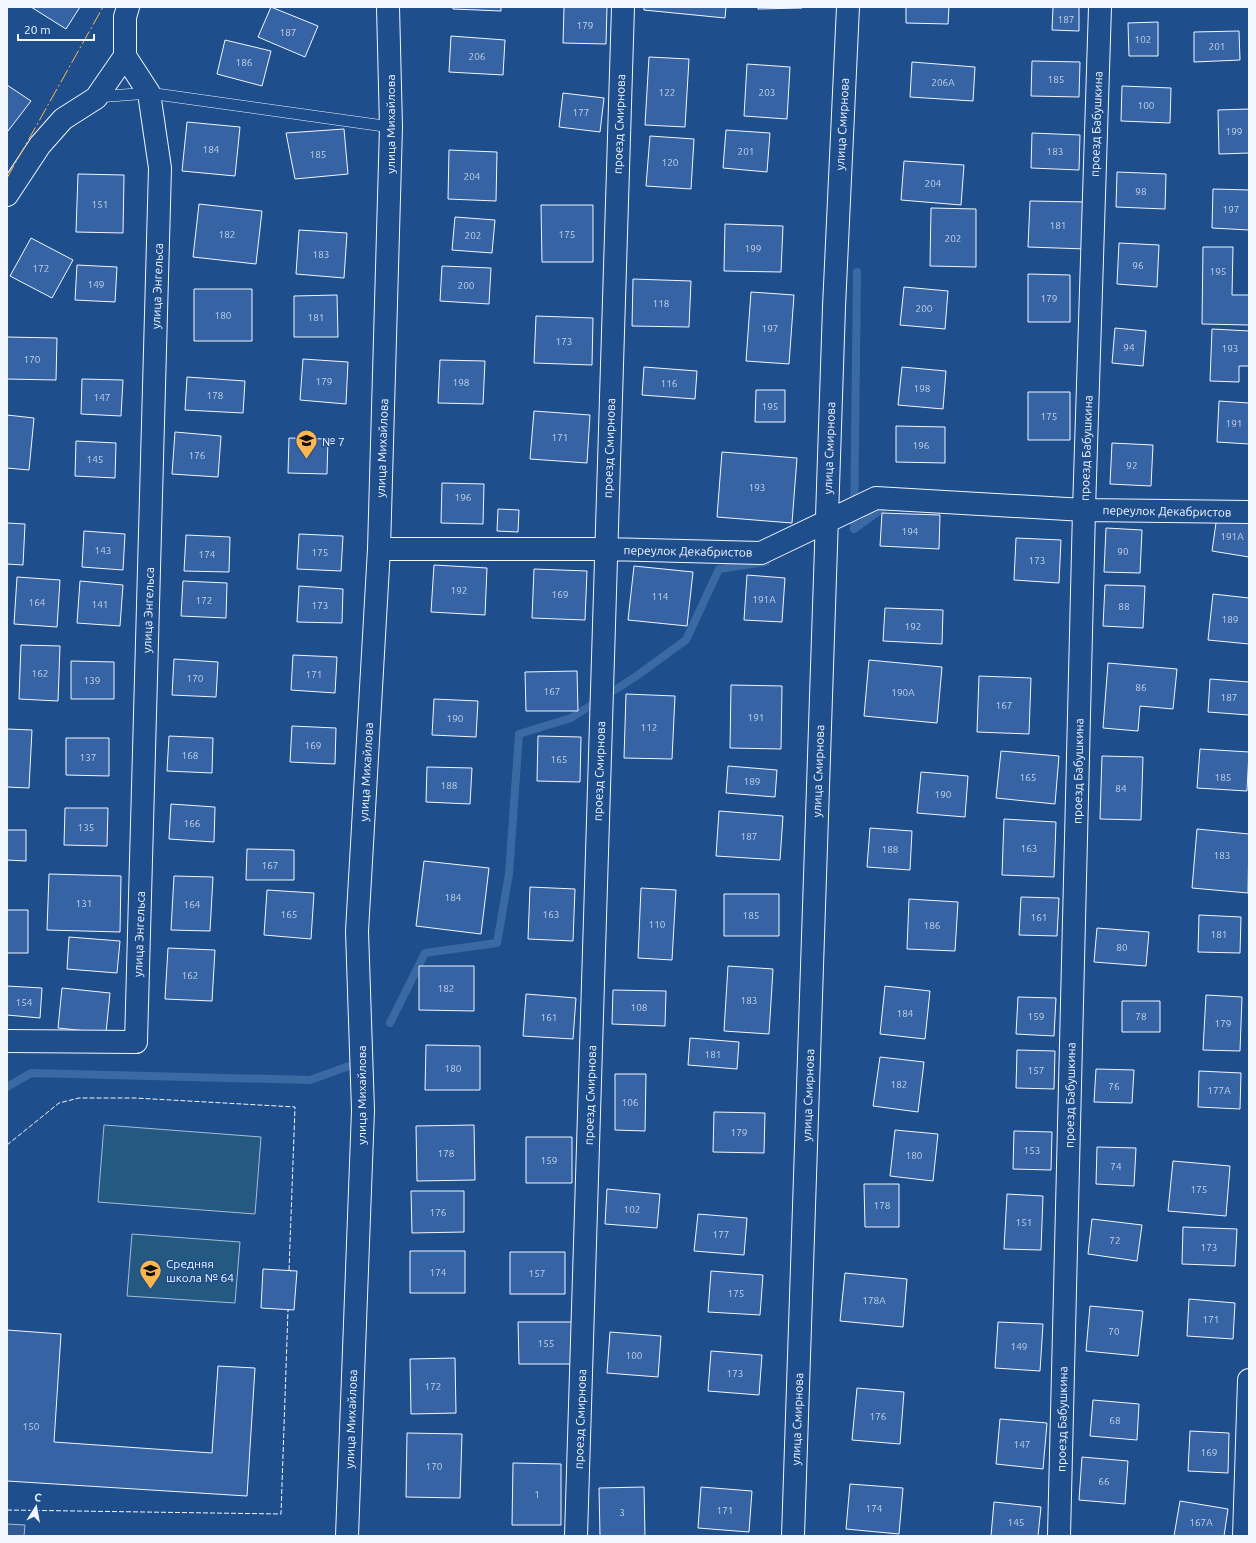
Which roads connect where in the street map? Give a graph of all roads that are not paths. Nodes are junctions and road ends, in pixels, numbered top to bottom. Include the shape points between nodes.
1 (128, 7) edge
2 (388, 7) edge
3 (623, 7) edge
4 (848, 7) edge
5 (1100, 7) edge
6 (125, 56) junction
7 (149, 93) junction
8 (96, 98) junction
9 (392, 127) junction
10 (7, 195) edge
11 (1084, 510) junction
12 (1249, 512) edge
13 (827, 522) junction
14 (606, 549) junction
15 (378, 550) junction
16 (7, 1041) edge
17 (1249, 1380) edge
18 (347, 1536) edge
19 (576, 1536) edge
20 (793, 1536) edge
21 (1059, 1536) edge
22 (1244, 1536) edge

1 - 6 street via 125,17
2 - 9 street, улица Михайлова
3 - 14 street, проезд Смирнова
4 - 13 street, улица Смирнова via 834,299
5 - 11 street, проезд Бабушкина
6 - 7 street, улица Энгельса
6 - 8 street
7 - 8 lane
7 - 9 lane
7 - 16 street, улица Энгельса via 160,168 136,1042
8 - 10 street via 63,119 14,182
9 - 15 street, улица Михайлова
11 - 12 street, переулок Декабристов
11 - 13 street, переулок Декабристов via 876,498
11 - 21 street, проезд Бабушкина
13 - 14 street, переулок Декабристов via 761,553
13 - 20 street, улица Смирнова
14 - 15 street, переулок Декабристов
14 - 19 street, проезд Смирнова
15 - 18 street, улица Михайлова via 356,931 363,1110
17 - 22 street

